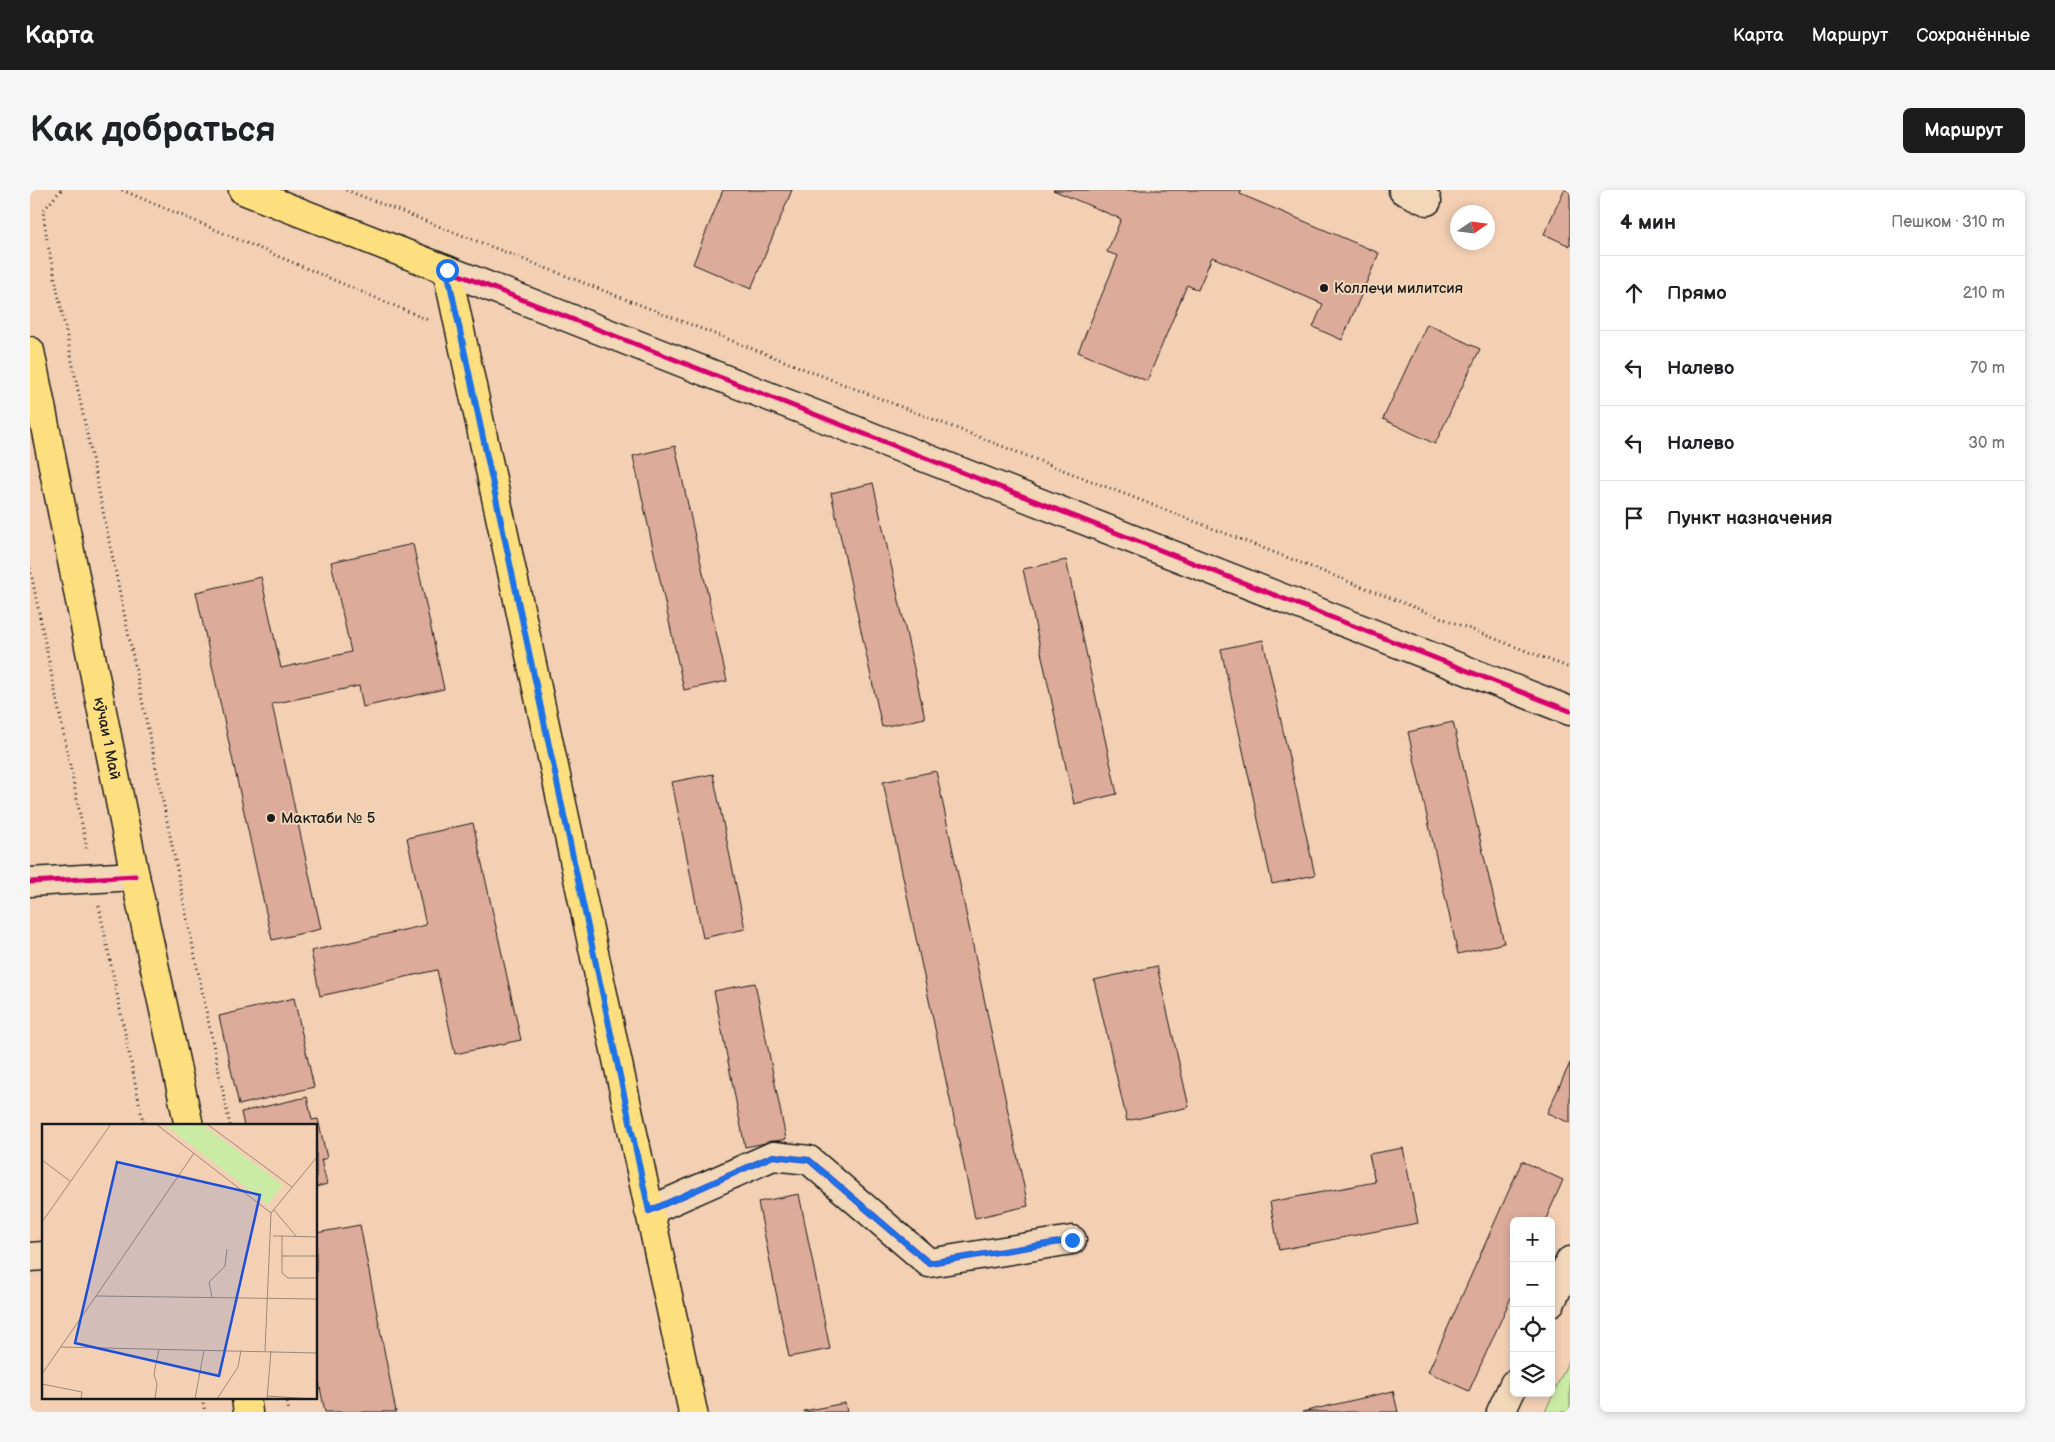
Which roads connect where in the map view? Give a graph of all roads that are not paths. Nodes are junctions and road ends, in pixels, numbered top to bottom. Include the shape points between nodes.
1 (243, 190) edge
2 (1403, 190) edge
3 (1427, 201) dead end
4 (447, 270) junction
5 (30, 350) edge
6 (1570, 712) edge
7 (136, 876) junction
8 (30, 882) edge
9 (189, 1124) edge
10 (649, 1211) junction
11 (1072, 1240) dead end
12 (1570, 1261) edge
13 (1555, 1293) edge
14 (1510, 1393) edge
15 (693, 1412) edge
16 (1501, 1412) edge

1 - 4 main road
2 - 3 street
4 - 6 street
4 - 10 main road
5 - 7 main road, кӯчаи 1 Май
7 - 8 street
7 - 9 main road, кӯчаи 1 Май
10 - 11 street via 773,1156 809,1160 929,1263
10 - 15 main road
12 - 13 street
14 - 16 street

